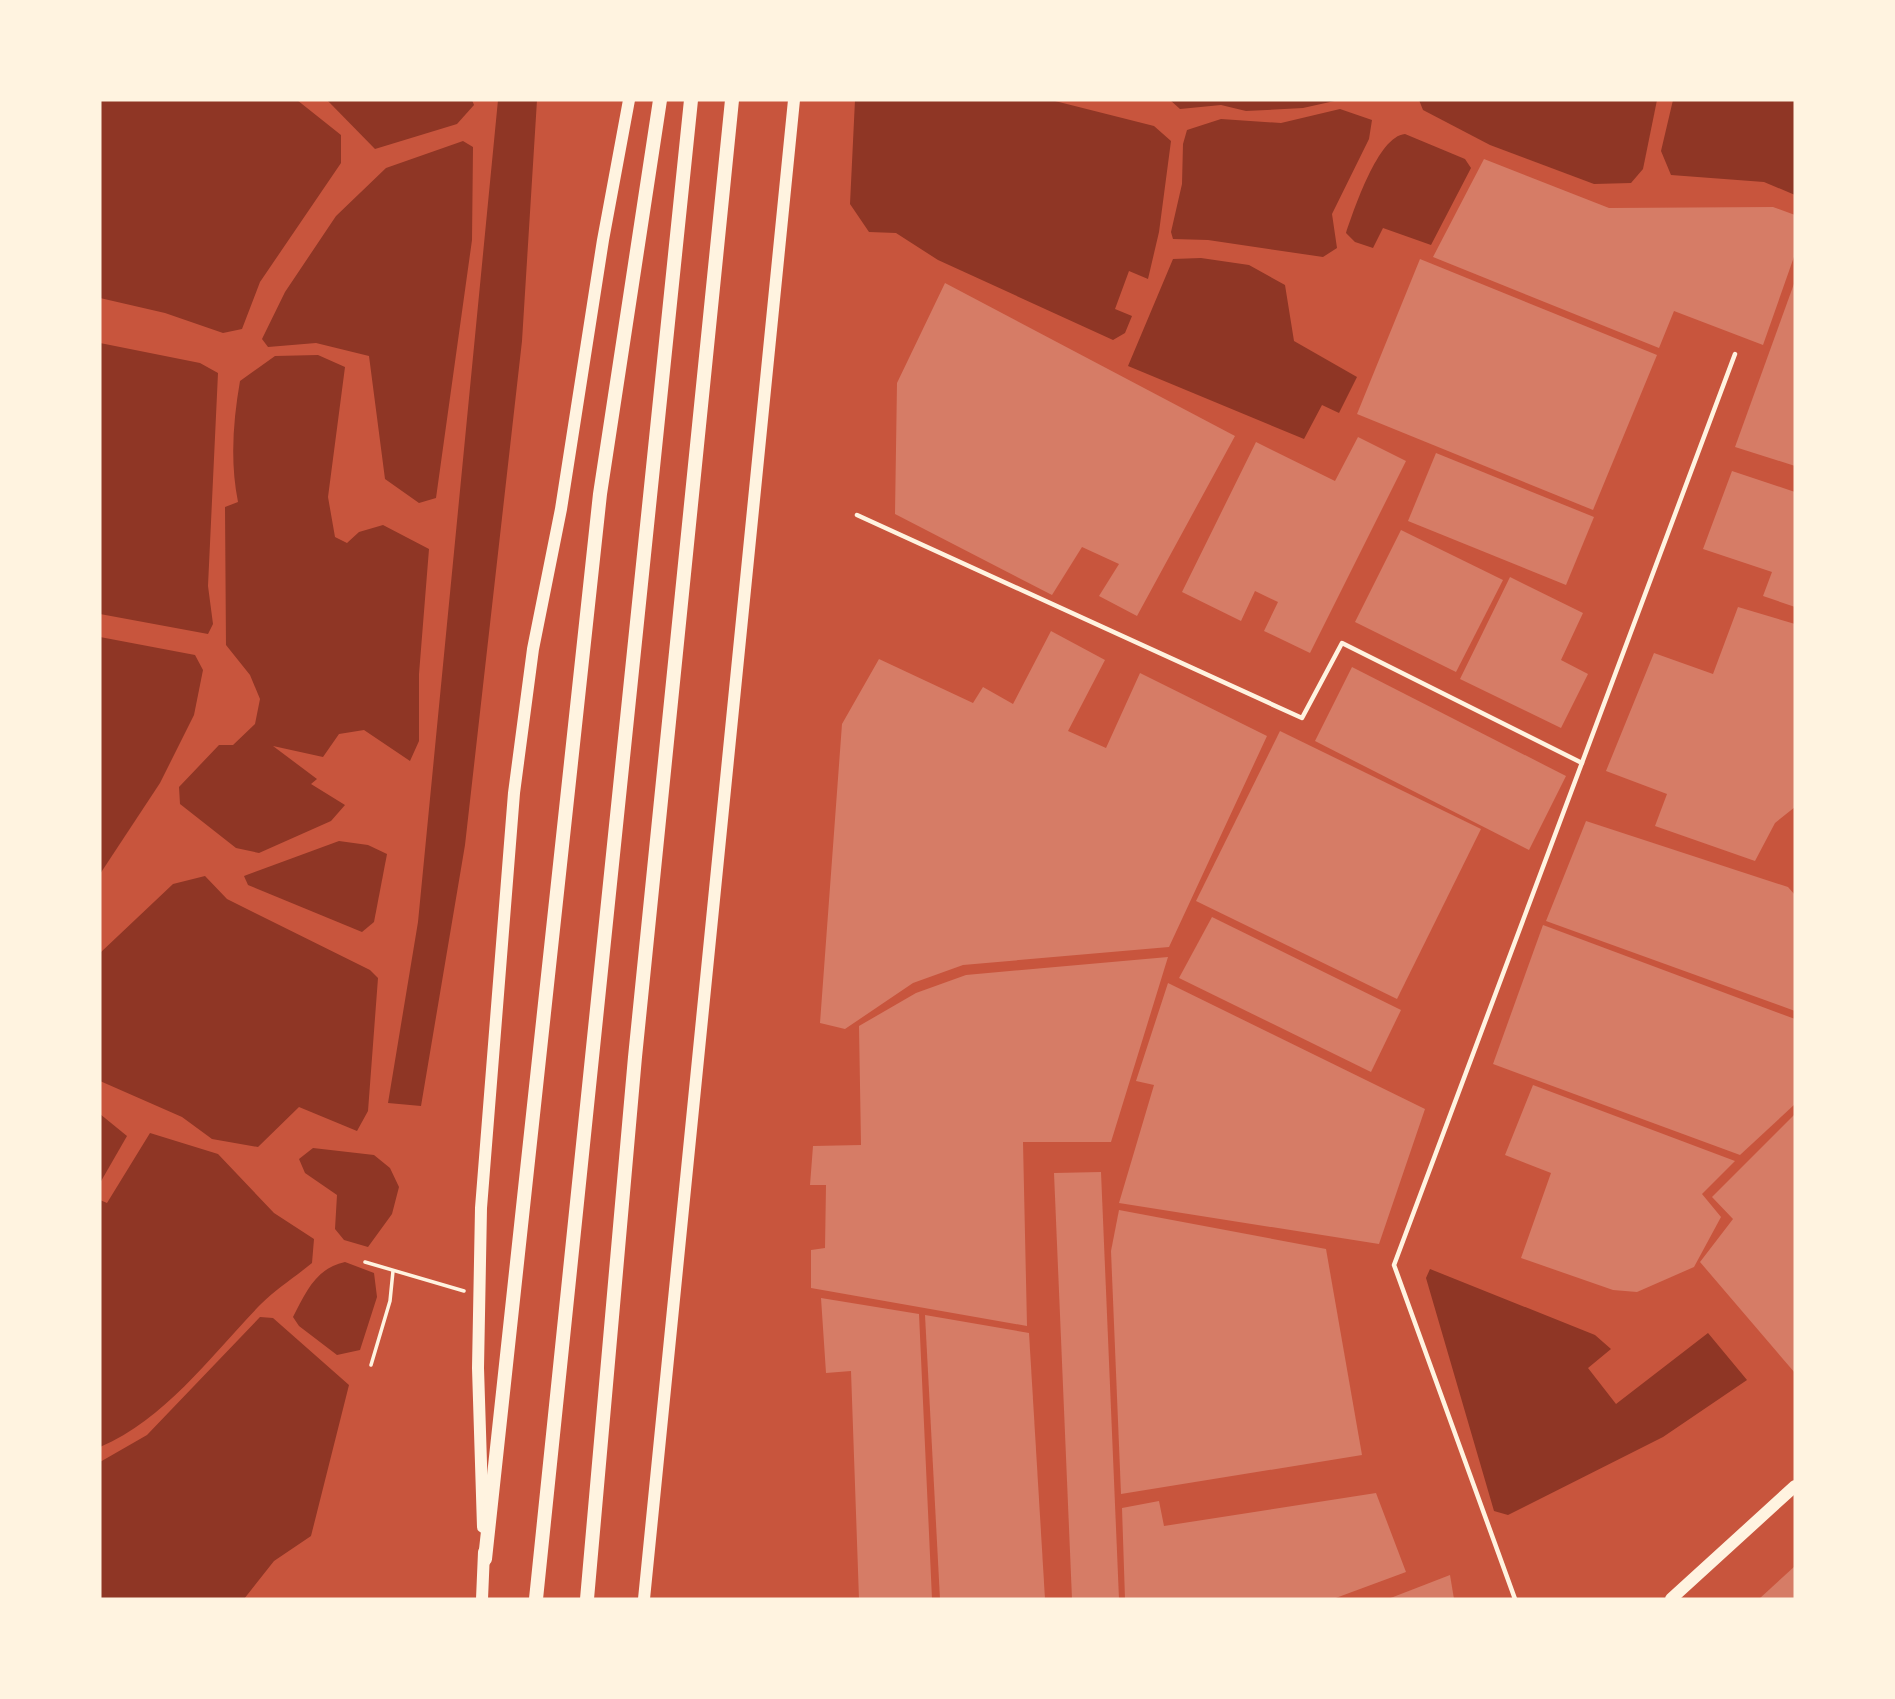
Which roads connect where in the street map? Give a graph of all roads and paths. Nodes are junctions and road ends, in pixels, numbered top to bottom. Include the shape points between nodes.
1 (629, 100) edge
2 (660, 100) edge
3 (691, 100) edge
4 (732, 100) edge
5 (794, 100) edge
6 (1735, 354) dead end
7 (857, 515) dead end
8 (1582, 763) junction
9 (365, 1262) dead end
10 (393, 1271) junction
11 (480, 1295) junction
12 (371, 1365) dead end
13 (1795, 1486) edge
14 (485, 1559) junction
15 (482, 1599) edge
16 (536, 1599) edge
17 (587, 1599) edge
18 (643, 1599) edge
19 (1515, 1599) edge
20 (1671, 1599) edge

1 - 11 main road via 533,649 514,793 481,1208
2 - 14 highway via 600,494
3 - 16 highway
4 - 17 highway via 638,1029
5 - 18 main road
6 - 8 lane
7 - 8 lane via 1302,718 1342,643
8 - 19 lane via 1394,1265
9 - 10 path
10 - 11 path
10 - 12 path via 390,1301
11 - 14 main road
13 - 20 main road
14 - 15 main road

